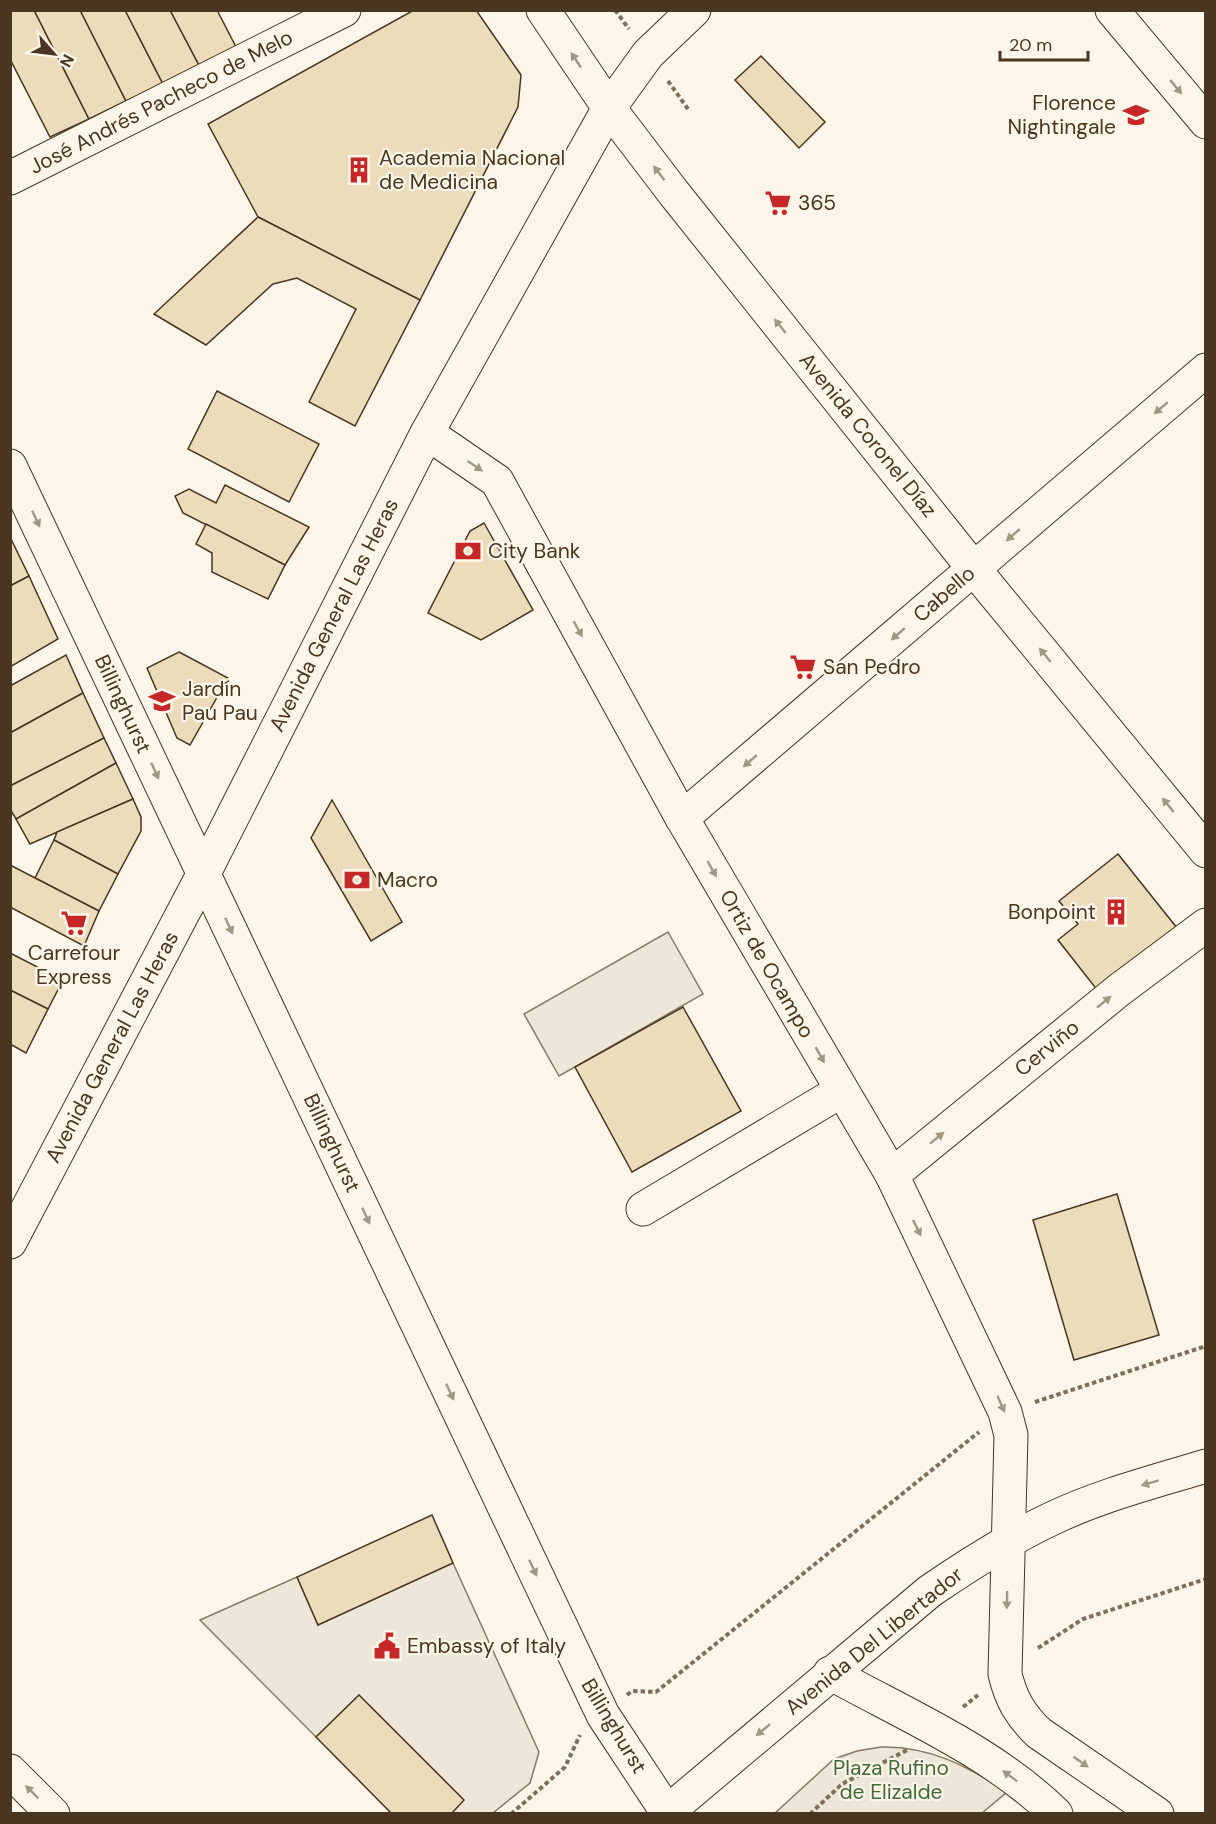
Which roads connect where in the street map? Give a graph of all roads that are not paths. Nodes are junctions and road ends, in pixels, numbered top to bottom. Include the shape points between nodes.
1 (344, 10) edge
2 (543, 10) edge
3 (694, 10) edge
4 (1112, 10) edge
5 (609, 108) junction
6 (1206, 122) edge
7 (10, 178) edge
8 (1206, 369) edge
9 (427, 433) junction
10 (10, 466) edge
11 (974, 569) junction
12 (682, 818) junction
13 (1206, 850) edge
14 (204, 873) junction
15 (1206, 925) edge
16 (841, 1091) junction
17 (892, 1175) junction
18 (643, 1209) dead end
19 (10, 1242) edge
20 (1206, 1466) edge
21 (1009, 1542) junction
22 (830, 1673) junction
23 (10, 1771) edge
24 (666, 1813) edge
25 (53, 1814) edge
26 (1056, 1814) edge
27 (1157, 1814) edge

1 - 7 street, José Andrés Pacheco de Melo
5 -> 2 street, Avenida Coronel Díaz
3 - 5 street, Avenida General Las Heras via 648,54
4 -> 6 street
5 - 9 street, Avenida General Las Heras
11 -> 5 street, Avenida Coronel Díaz
8 -> 11 street, Cabello
9 -> 12 street, Ortiz de Ocampo via 497,481
9 - 14 street, Avenida General Las Heras
10 -> 14 street, Billinghurst
11 -> 12 street, Cabello
13 -> 11 street, Avenida Coronel Díaz
12 -> 16 street, Ortiz de Ocampo
14 - 19 street, Avenida General Las Heras
14 -> 24 street, Billinghurst via 603,1715
17 -> 15 street, Cerviño via 1119,990
16 - 17 street, Ortiz de Ocampo
16 - 18 street
17 -> 21 street, Ortiz de Ocampo via 1005,1412 1011,1435
20 -> 21 street, Avenida Del Libertador via 1050,1519
21 - 22 street, Avenida Del Libertador via 930,1591
21 -> 27 street, Ortiz de Ocampo via 1005,1674 1011,1698 1023,1719 1039,1733
22 -> 24 street, Avenida Del Libertador
26 -> 22 street via 973,1751
25 -> 23 street

